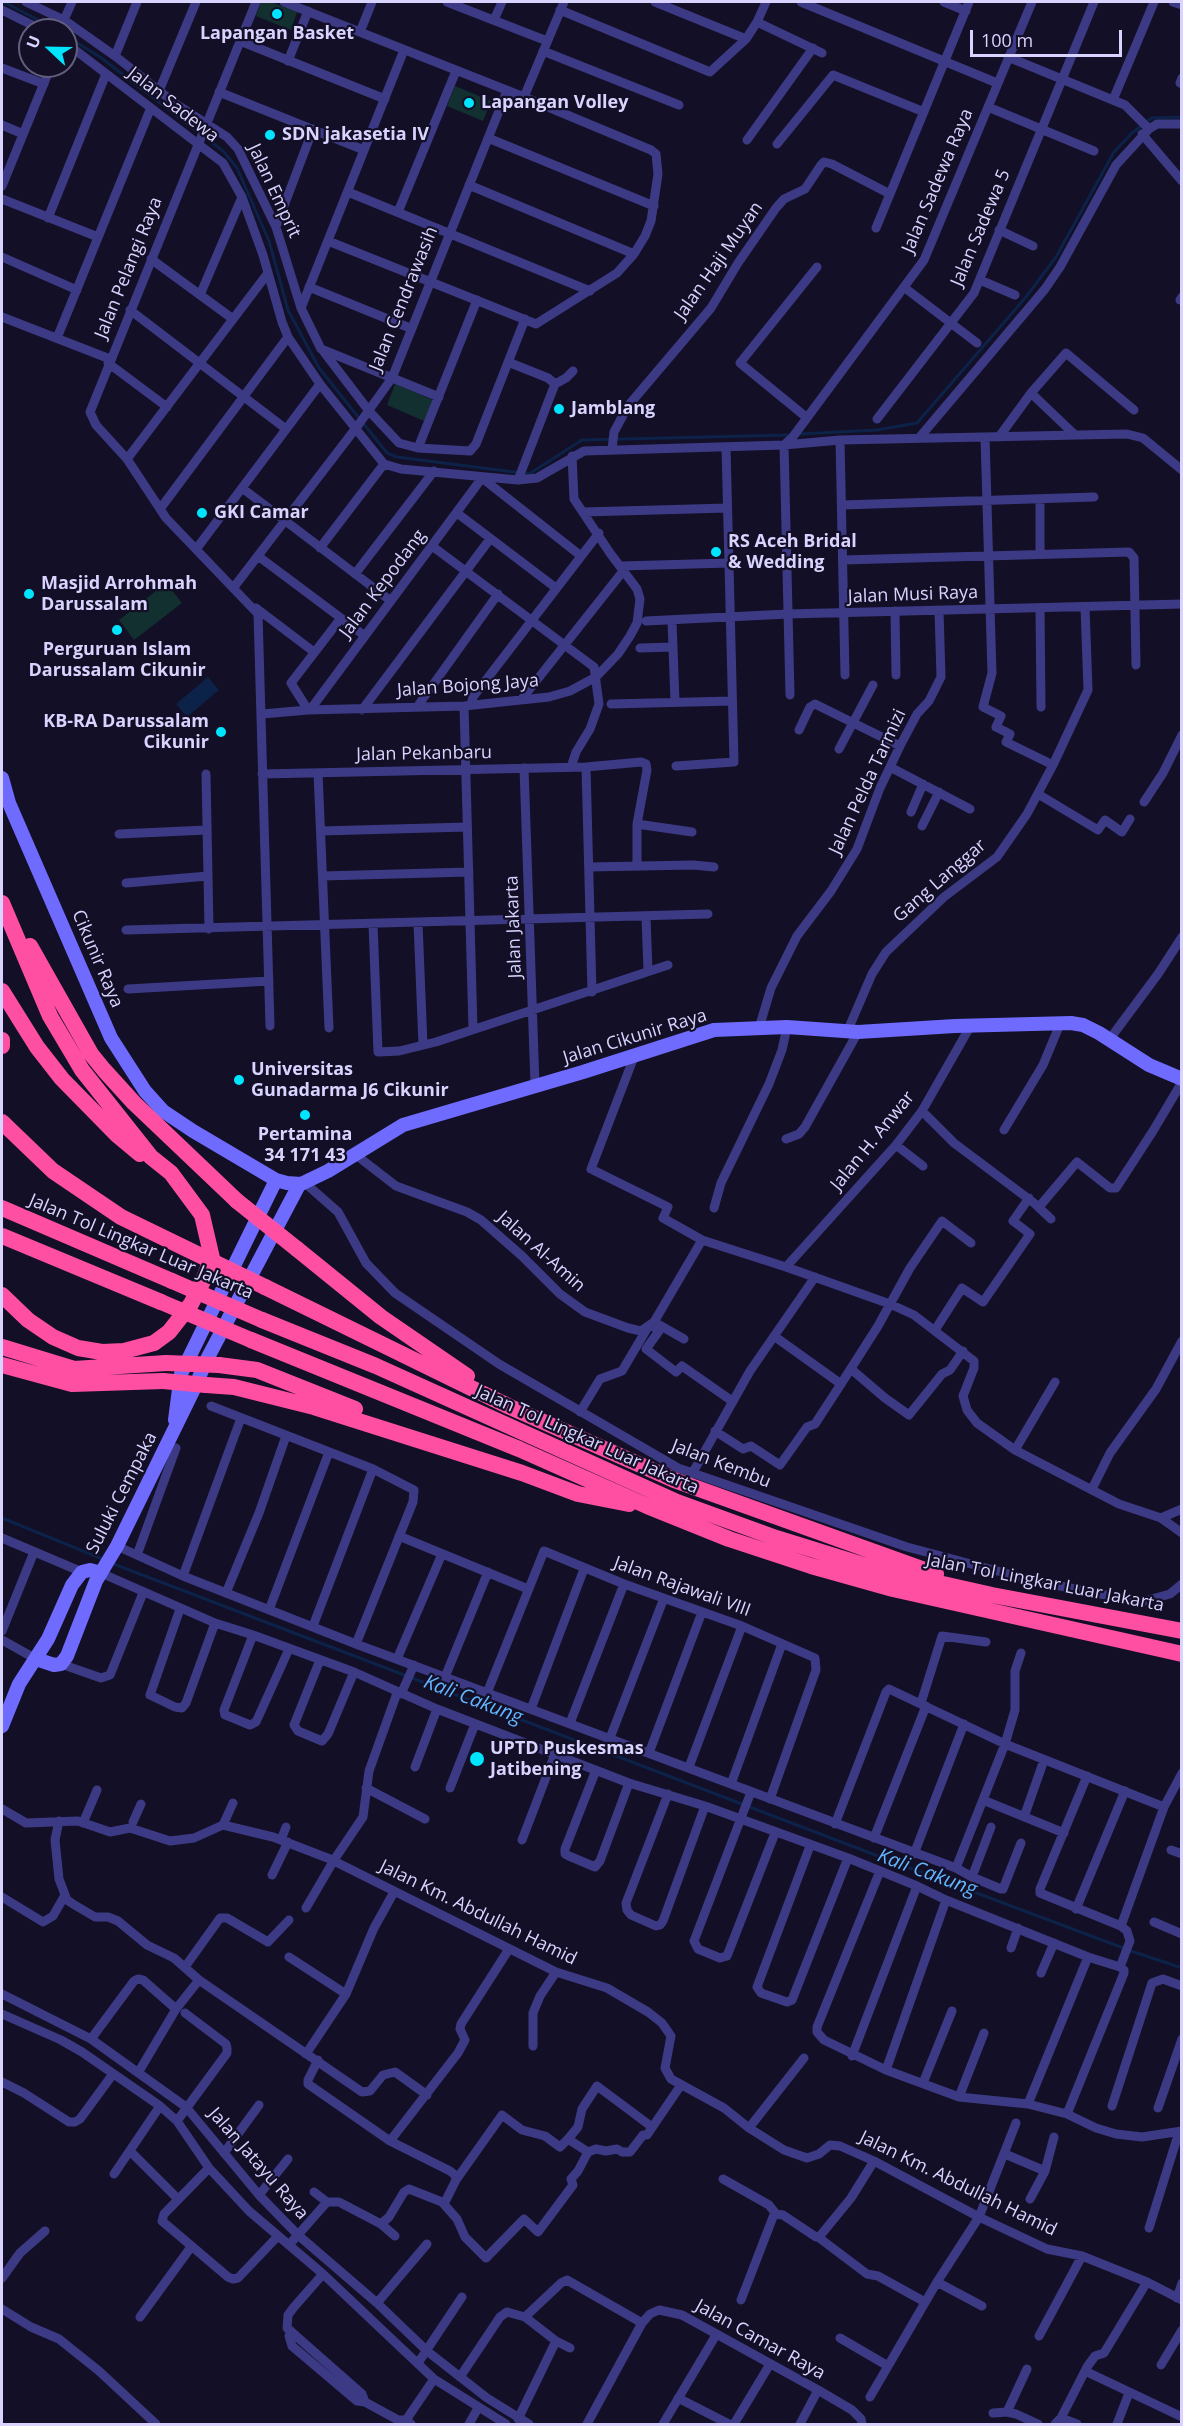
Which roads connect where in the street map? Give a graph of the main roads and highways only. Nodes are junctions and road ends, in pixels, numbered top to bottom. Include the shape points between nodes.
1 (2, 896) edge
2 (2, 903) edge
3 (2, 991) edge
4 (2, 1040) edge
5 (2, 1046) edge
6 (2, 1122) edge
7 (151, 1157) junction
8 (2, 1208) edge
9 (2, 1236) edge
10 (2, 1295) edge
11 (2, 1347) edge
12 (2, 1365) edge
13 (510, 1407) junction
14 (438, 1446) junction
15 (647, 1506) junction
16 (992, 1595) junction
17 (1182, 1631) edge
18 (1182, 1654) edge

1 - 13 highway, bridge via 91,1054 134,1103 237,1201 381,1317
2 - 7 highway via 50,1016 76,1061
3 - 7 highway via 62,1078 116,1134 150,1161
4 - 5 highway
6 - 13 highway, bridge via 53,1171 121,1217
7 - 10 highway via 171,1173 202,1215 212,1258 191,1304 169,1332 154,1343 124,1351 78,1348 28,1320
8 - 16 highway, Jalan Tol Lingkar Luar Jakarta, bridge via 375,1366 677,1502 876,1569
9 - 15 highway, Jalan Tol Lingkar Luar Jakarta, bridge via 519,1449
11 - 14 highway, bridge via 74,1369 213,1363 257,1370 399,1426
12 - 14 highway, bridge via 72,1384 163,1381 234,1387 314,1407
13 - 16 highway via 674,1480
14 - 15 highway via 578,1494
15 - 18 highway, Jalan Tol Lingkar Luar Jakarta via 729,1539 893,1589
16 - 17 highway, Jalan Tol Lingkar Luar Jakarta

